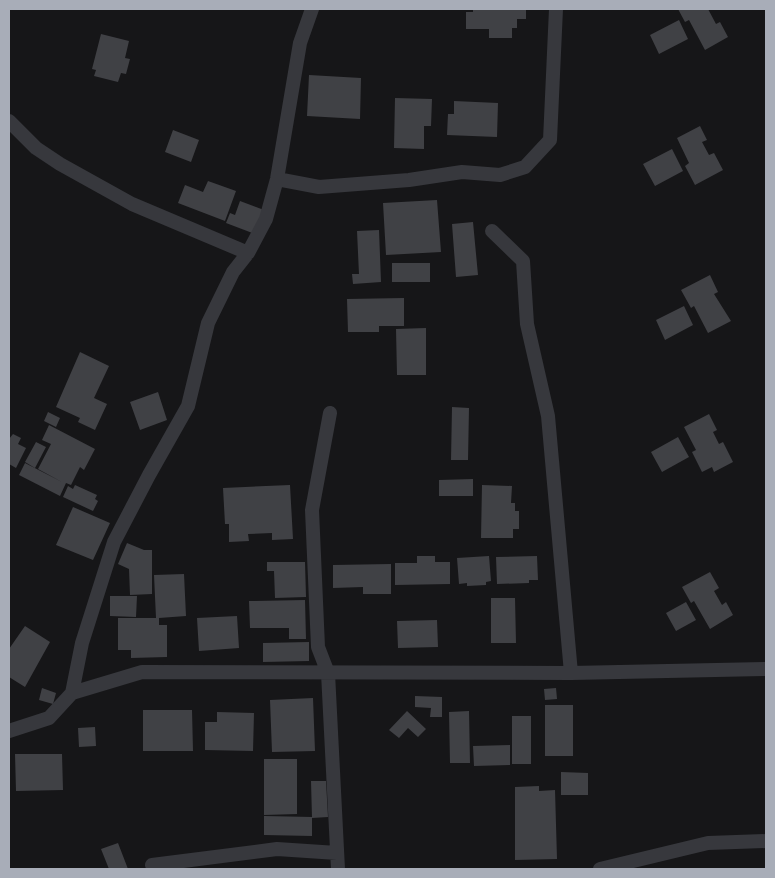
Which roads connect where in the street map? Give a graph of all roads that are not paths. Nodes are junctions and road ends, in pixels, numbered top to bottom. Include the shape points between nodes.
1 (312, 9) edge
2 (556, 9) edge
3 (9, 121) edge
4 (276, 179) junction
5 (492, 231) dead end
6 (248, 253) junction
7 (330, 413) dead end
8 (766, 669) edge
9 (328, 673) junction
10 (571, 673) junction
11 (72, 693) junction
12 (9, 731) edge
13 (766, 841) edge
14 (338, 853) junction
15 (152, 865) dead end
16 (338, 869) edge
17 (600, 869) edge

1 - 4 street via 300,43
2 - 4 street via 550,140 525,167 500,175 462,172 320,187
3 - 6 street via 36,148 132,204
4 - 6 street via 266,219
5 - 10 street via 522,261 527,324 548,416
6 - 11 street via 233,272 208,324 188,406 114,542 82,643
7 - 9 street via 312,510 318,647
8 - 10 street
9 - 10 street
9 - 11 street via 142,672
9 - 14 street
11 - 12 street via 48,718
13 - 17 street via 708,843
14 - 15 street via 277,849
14 - 16 street

